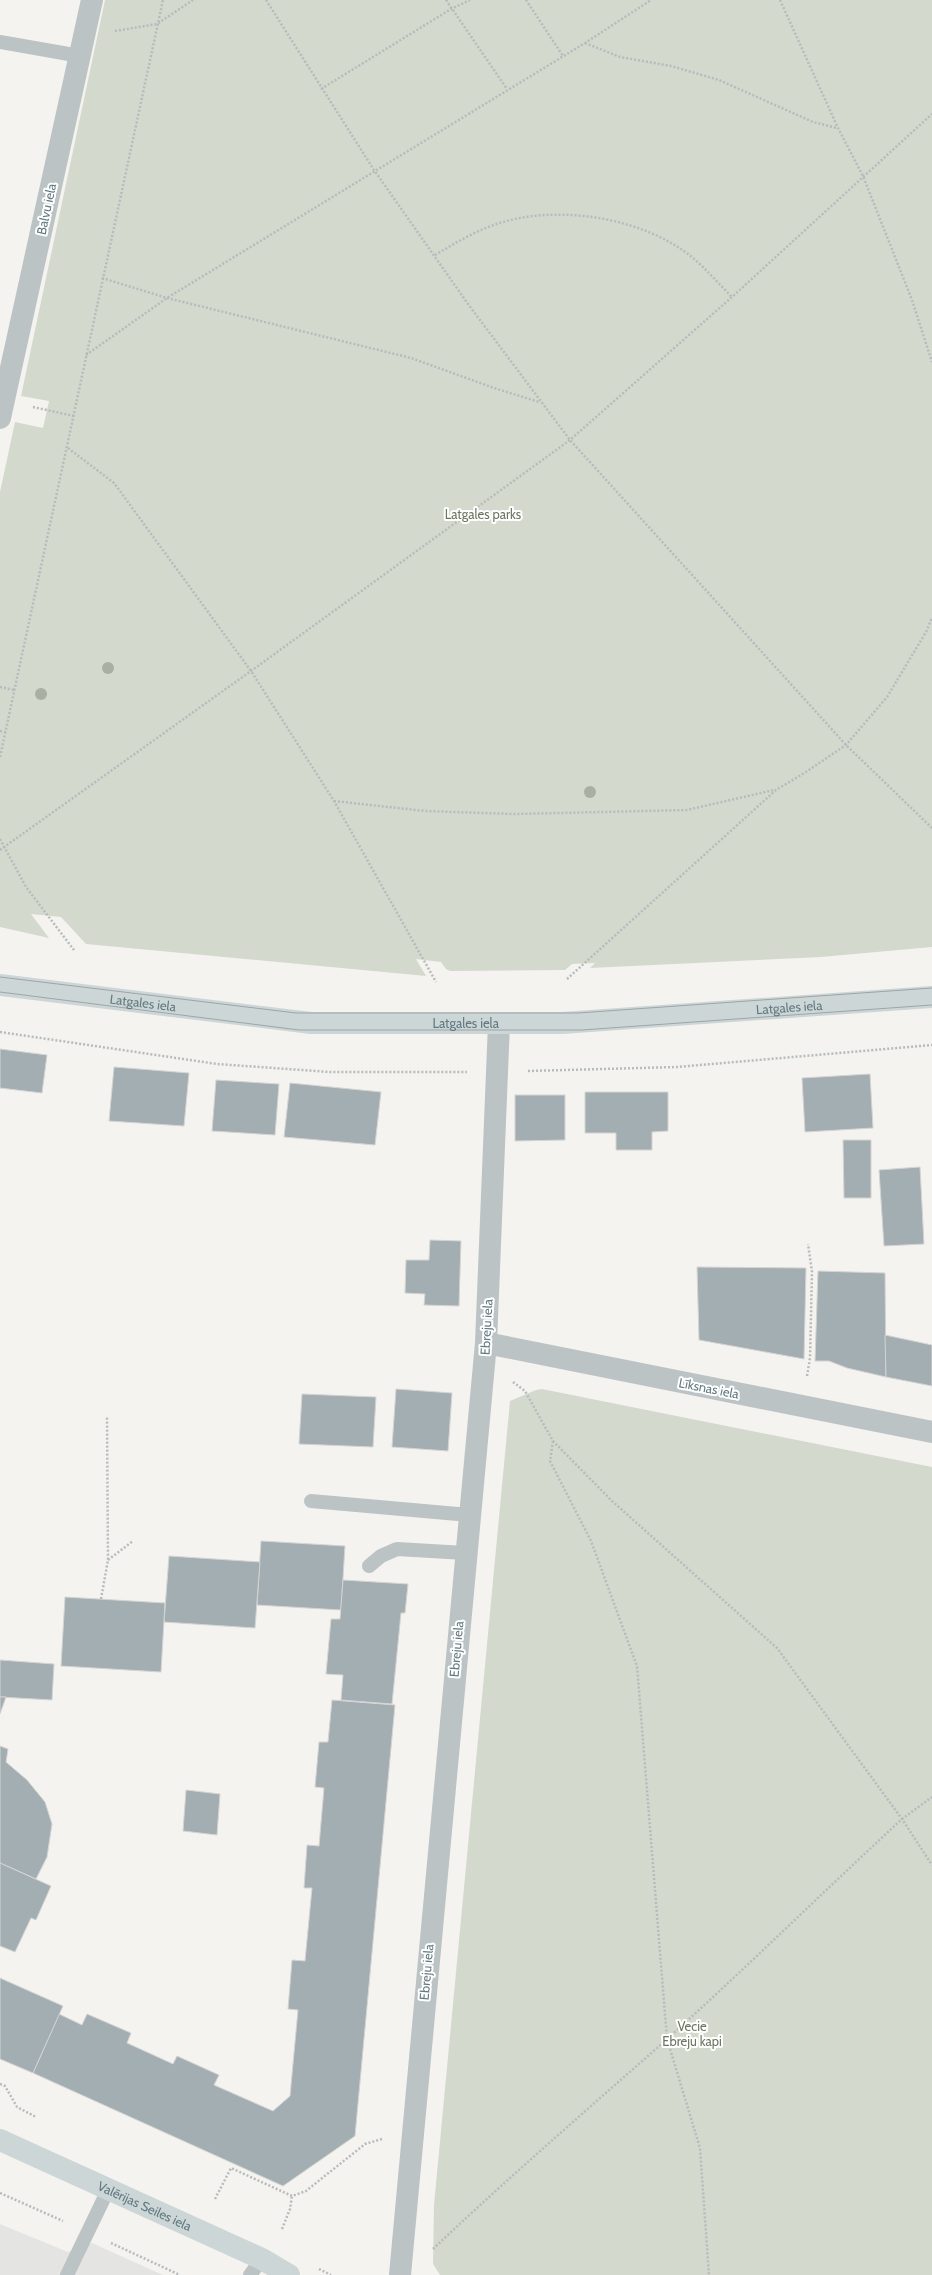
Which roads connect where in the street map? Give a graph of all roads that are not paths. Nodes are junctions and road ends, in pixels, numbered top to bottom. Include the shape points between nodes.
1 (92, 0) edge
2 (0, 42) edge
3 (82, 46) junction
4 (1, 409) edge
5 (0, 985) edge
6 (932, 997) edge
7 (499, 1022) junction
8 (485, 1352) junction
9 (932, 1432) edge
10 (311, 1501) dead end
11 (469, 1515) junction
12 (465, 1553) junction
13 (369, 1566) dead end
14 (0, 2140) edge
15 (109, 2188) junction
16 (256, 2267) edge
17 (67, 2275) edge
18 (289, 2275) edge
19 (400, 2275) edge

1 - 3 street, Balvu iela
2 - 3 lane
3 - 4 street, Balvu iela
5 - 7 street, Latgales iela via 311,1023
6 - 7 street, Latgales iela via 570,1022
7 - 8 street, Ebreju iela
8 - 9 street, Līksnas iela via 802,1406
8 - 11 street, Ebreju iela
10 - 11 lane
11 - 12 street, Ebreju iela
12 - 13 lane via 397,1549 381,1556
12 - 19 street, Ebreju iela
14 - 15 street, Valērijas Seiles iela
15 - 16 street, Valērijas Seiles iela
15 - 17 lane
16 - 18 street, Valērijas Seiles iela

